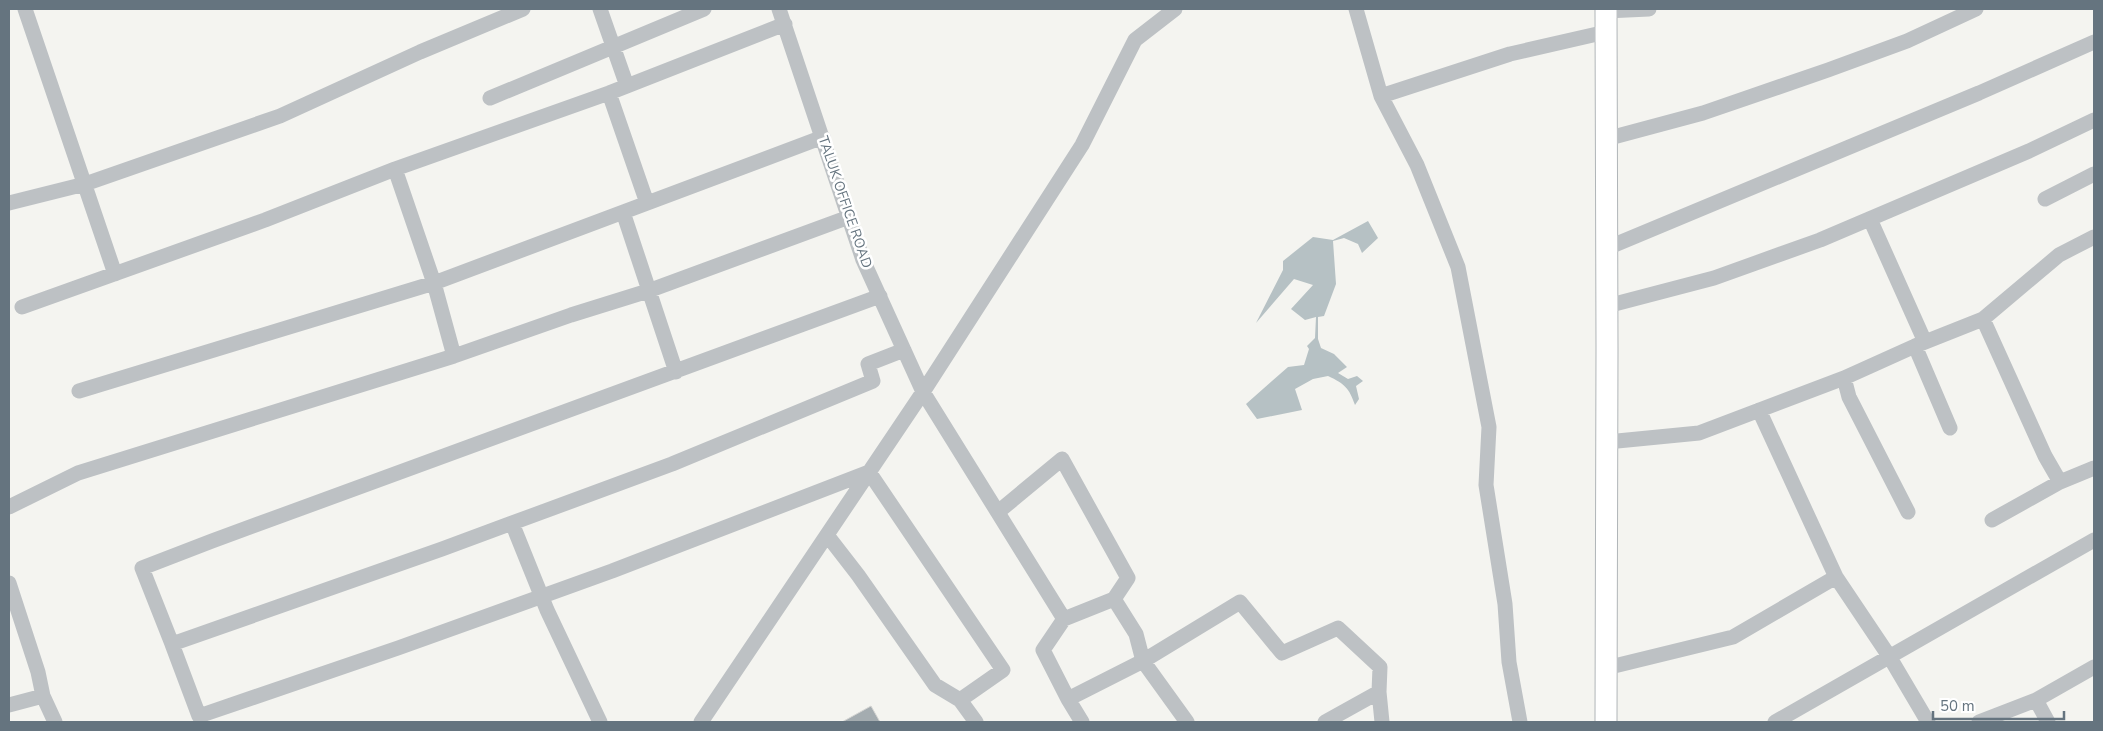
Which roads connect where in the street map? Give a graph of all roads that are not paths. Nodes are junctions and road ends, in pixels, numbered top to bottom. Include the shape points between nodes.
1 (25, 9) edge
2 (523, 9) edge
3 (600, 9) edge
4 (704, 9) edge
5 (779, 9) edge
6 (1175, 9) edge
7 (1356, 9) edge
8 (1649, 9) edge
9 (1976, 9) edge
10 (1606, 10) edge
11 (784, 24) junction
12 (1606, 32) junction
13 (2094, 42) edge
14 (613, 47) junction
15 (627, 86) junction
16 (609, 92) junction
17 (1381, 96) junction
18 (490, 98) dead end
19 (2094, 120) edge
20 (823, 137) junction
21 (1606, 139) junction
22 (395, 169) junction
23 (2094, 174) edge
24 (86, 184) junction
25 (2045, 198) dead end
26 (9, 203) edge
27 (647, 203) junction
28 (623, 212) junction
29 (849, 217) junction
30 (1870, 219) junction
31 (2094, 237) edge
32 (1607, 248) junction
33 (115, 274) junction
34 (434, 283) junction
35 (648, 291) junction
36 (880, 296) junction
37 (1607, 306) junction
38 (22, 308) dead end
39 (1983, 319) junction
40 (1920, 344) junction
41 (904, 350) junction
42 (454, 356) junction
43 (676, 372) junction
44 (1844, 378) junction
45 (79, 392) dead end
46 (923, 392) junction
47 (1759, 410) junction
48 (1950, 428) dead end
49 (1607, 442) junction
50 (2094, 468) edge
51 (869, 472) junction
52 (2060, 482) junction
53 (9, 507) edge
54 (998, 512) junction
55 (1908, 512) dead end
56 (1992, 520) dead end
57 (512, 523) junction
58 (827, 535) junction
59 (2094, 540) edge
60 (1836, 576) junction
61 (9, 583) edge
62 (541, 596) junction
63 (1114, 598) junction
64 (1064, 619) junction
65 (172, 644) junction
66 (1889, 656) junction
67 (1143, 661) junction
68 (2094, 667) edge
69 (1606, 668) junction
70 (1379, 692) junction
71 (43, 696) junction
72 (1068, 699) junction
73 (960, 700) junction
74 (2036, 700) junction
75 (9, 705) edge
76 (55, 722) edge
77 (600, 722) edge
78 (701, 722) edge
79 (976, 722) edge
80 (1082, 722) edge
81 (1186, 722) edge
82 (1325, 722) edge
83 (1382, 722) edge
84 (1520, 722) edge
85 (1606, 722) edge
86 (1775, 722) edge
87 (1928, 722) edge
88 (1979, 722) edge
89 (2048, 722) edge

1 - 24 street
2 - 24 street via 280,116
3 - 14 street
4 - 14 street
5 - 11 street, TALUK OFFICE ROAD
6 - 46 street via 1135,40 1082,145
7 - 17 street
8 - 10 street
9 - 21 street via 1828,70 1703,113
10 - 12 main road
11 - 15 street
11 - 20 street, TALUK OFFICE ROAD
12 - 17 street via 1510,54
12 - 21 main road
13 - 32 street
14 - 15 street
14 - 18 street
15 - 16 street
16 - 22 street
16 - 27 street
17 - 84 street via 1417,165 1458,267 1490,427 1486,485
19 - 30 street
20 - 27 street
20 - 29 street, TALUK OFFICE ROAD
21 - 32 main road
22 - 33 street
22 - 34 street
23 - 25 street
24 - 26 street
24 - 33 street
27 - 28 street
28 - 34 street
28 - 35 street
29 - 35 street
29 - 36 street, TALUK OFFICE ROAD via 863,260
30 - 37 street via 1714,278
30 - 40 street
31 - 39 street via 2059,255
32 - 37 main road
33 - 38 street
34 - 42 street
34 - 45 street
35 - 42 street
35 - 43 street
36 - 41 street, TALUK OFFICE ROAD
36 - 43 street
37 - 49 main road
39 - 40 street
39 - 52 street
40 - 44 street
40 - 48 street
41 - 46 street, TALUK OFFICE ROAD
41 - 57 street via 868,364 873,381 672,464
42 - 53 street via 78,473
43 - 65 street via 142,568
44 - 47 street
44 - 55 street via 1849,396
46 - 51 street
46 - 54 street, TALUK OFFICE ROAD
47 - 49 street via 1699,433
47 - 60 street
49 - 69 main road
50 - 52 street
51 - 58 street
51 - 62 street
51 - 73 street via 1003,670
52 - 56 street
54 - 63 street via 1062,458 1128,578
54 - 64 street, TALUK OFFICE ROAD
57 - 62 street
57 - 65 street
58 - 73 street via 934,685
58 - 78 street
59 - 66 street
60 - 66 street
60 - 69 street via 1733,638
61 - 71 street
62 - 65 street via 199,716
62 - 77 street
63 - 64 street
63 - 67 street via 1136,634
64 - 72 street via 1044,650
66 - 86 street
66 - 87 street
67 - 70 street via 1240,602 1282,653 1338,628 1380,667
67 - 72 street
67 - 81 street
68 - 74 street
69 - 85 main road
70 - 82 street
70 - 83 street
71 - 75 street
71 - 76 street
72 - 80 street
73 - 79 street
74 - 88 street
74 - 89 street

